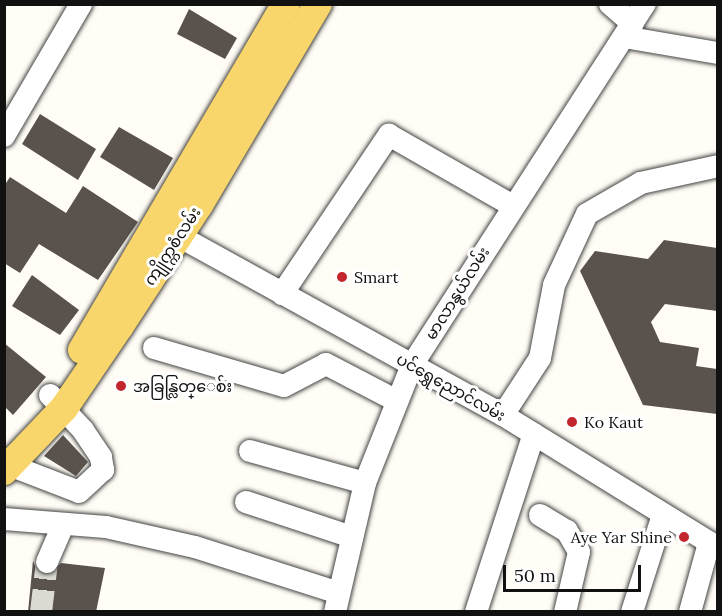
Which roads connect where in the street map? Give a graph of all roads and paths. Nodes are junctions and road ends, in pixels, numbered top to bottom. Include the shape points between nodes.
1 (81, 4) edge
2 (286, 4) edge
3 (318, 4) edge
4 (610, 4) edge
5 (645, 4) edge
6 (628, 31) junction
7 (717, 53) edge
8 (4, 136) edge
9 (717, 166) edge
10 (511, 206) junction
11 (154, 221) junction
12 (178, 237) junction
13 (282, 294) junction
14 (154, 348) dead end
15 (412, 365) junction
16 (397, 401) junction
17 (57, 402) junction
18 (503, 415) junction
19 (534, 434) junction
20 (250, 451) dead end
21 (6, 461) edge
22 (365, 483) junction
23 (246, 502) dead end
24 (540, 515) dead end
25 (662, 518) junction
26 (4, 519) edge
27 (63, 525) junction
28 (352, 537) junction
29 (713, 546) edge
30 (47, 562) tunnel mouth
31 (337, 602) edge
32 (476, 612) edge
33 (565, 612) edge
34 (632, 612) edge
35 (690, 612) edge

1 - 8 street
2 - 11 main road, ကျိုက္ကစံလမ်း
3 - 12 main road, ကျိုက္ကစံလမ်း
4 - 6 street
5 - 6 street, မာလာနွယ်လမ်း
6 - 7 street
6 - 10 street, မာလာနွယ်လမ်း
9 - 18 street via 641,183 587,214 554,285 540,358
10 - 13 street via 389,135
10 - 15 street, မာလာနွယ်လမ်း
11 - 12 street, ပင်ရွှေညောင်လမ်း
11 - 17 main road, ကျိုက္ကစံလမ်း
12 - 13 street, ပင်ရွှေညောင်လမ်း
12 - 17 main road, ကျိုက္ကစံလမ်း
13 - 15 street, ပင်ရွှေညောင်လမ်း
14 - 16 street via 284,386 326,364
15 - 16 street, မာလာနွယ်လမ်း
15 - 18 street, ပင်ရွှေညောင်လမ်း
16 - 22 street, မာလာနွယ်လမ်း
17 - 21 main road, ကျိုက္ကစံလမ်း
17 - 21 street via 101,457 103,470 87,488 67,491
18 - 19 street, ပင်ရွှေညောင်လမ်း
19 - 25 street, ပင်ရွှေညောင်လမ်း
19 - 32 street
20 - 22 street
22 - 28 street, မာလာနွယ်လမ်း
23 - 28 street
24 - 33 street via 567,531 579,552
25 - 29 street, ပင်ရွှေညောင်လမ်း
25 - 34 street
26 - 27 street
27 - 30 street
27 - 31 street via 106,527 195,547
28 - 31 street, မာလာနွယ်လမ်း
29 - 35 street

